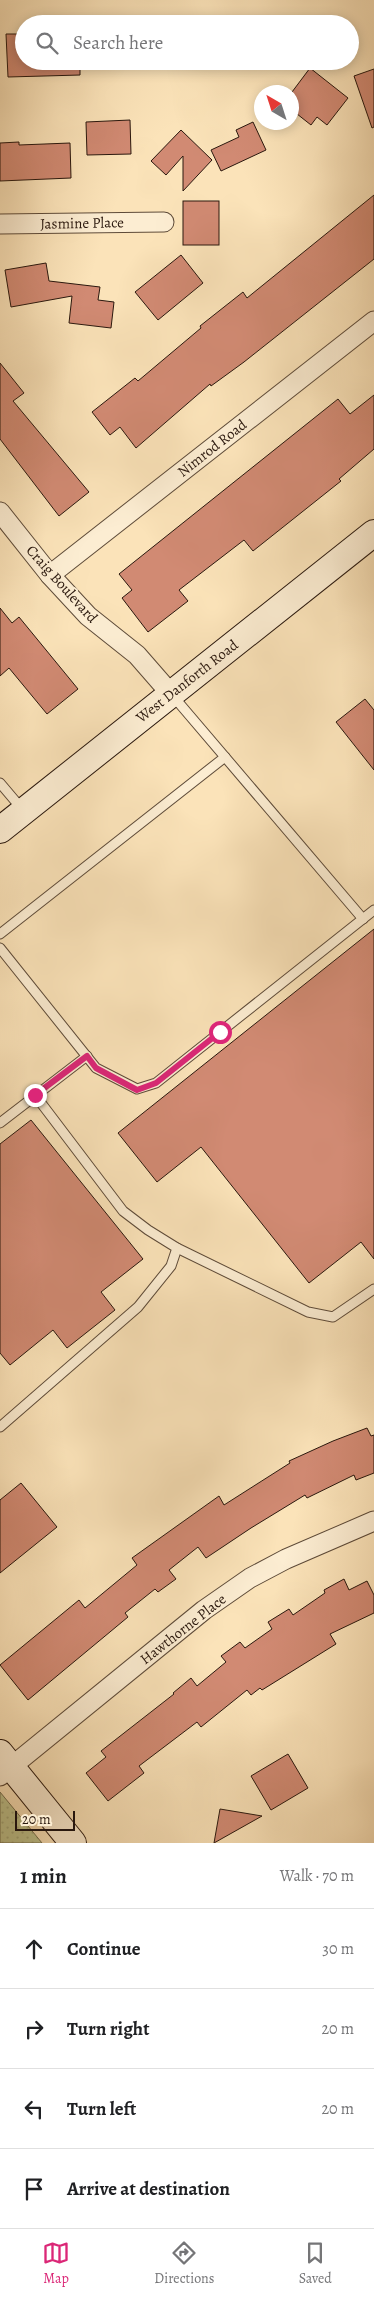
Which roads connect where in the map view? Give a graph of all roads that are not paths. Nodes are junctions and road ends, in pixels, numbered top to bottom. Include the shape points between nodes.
1 (164, 222) dead end
2 (0, 224) edge
3 (374, 321) edge
4 (0, 512) edge
5 (374, 533) edge
6 (50, 575) junction
7 (171, 694) junction
8 (225, 757) junction
9 (0, 783) edge
10 (24, 811) junction
11 (0, 830) edge
12 (374, 910) edge
13 (363, 919) junction
14 (0, 934) edge
15 (0, 948) edge
16 (87, 1056) junction
17 (35, 1095) junction
18 (0, 1122) edge
19 (177, 1248) junction
20 (374, 1289) edge
21 (0, 1427) edge
22 (374, 1521) edge
23 (4, 1765) edge
24 (73, 1843) edge

1 - 2 street, Jasmine Place
3 - 6 street, Nimrod Road
4 - 6 street, Craig Boulevard
5 - 7 main road, West Danforth Road
6 - 7 street, Craig Boulevard via 88,616 137,655
7 - 8 lane
7 - 10 main road, West Danforth Road
8 - 13 lane
8 - 14 lane
9 - 10 lane
10 - 11 main road, West Danforth Road
12 - 13 lane
13 - 16 lane via 156,1083 137,1090 96,1068
15 - 16 lane
16 - 17 lane
17 - 18 lane
17 - 19 lane via 122,1211
19 - 20 lane via 308,1312 333,1317
19 - 21 lane via 171,1266 138,1307
22 - 23 street, Hawthorne Place via 250,1578
23 - 24 main road

